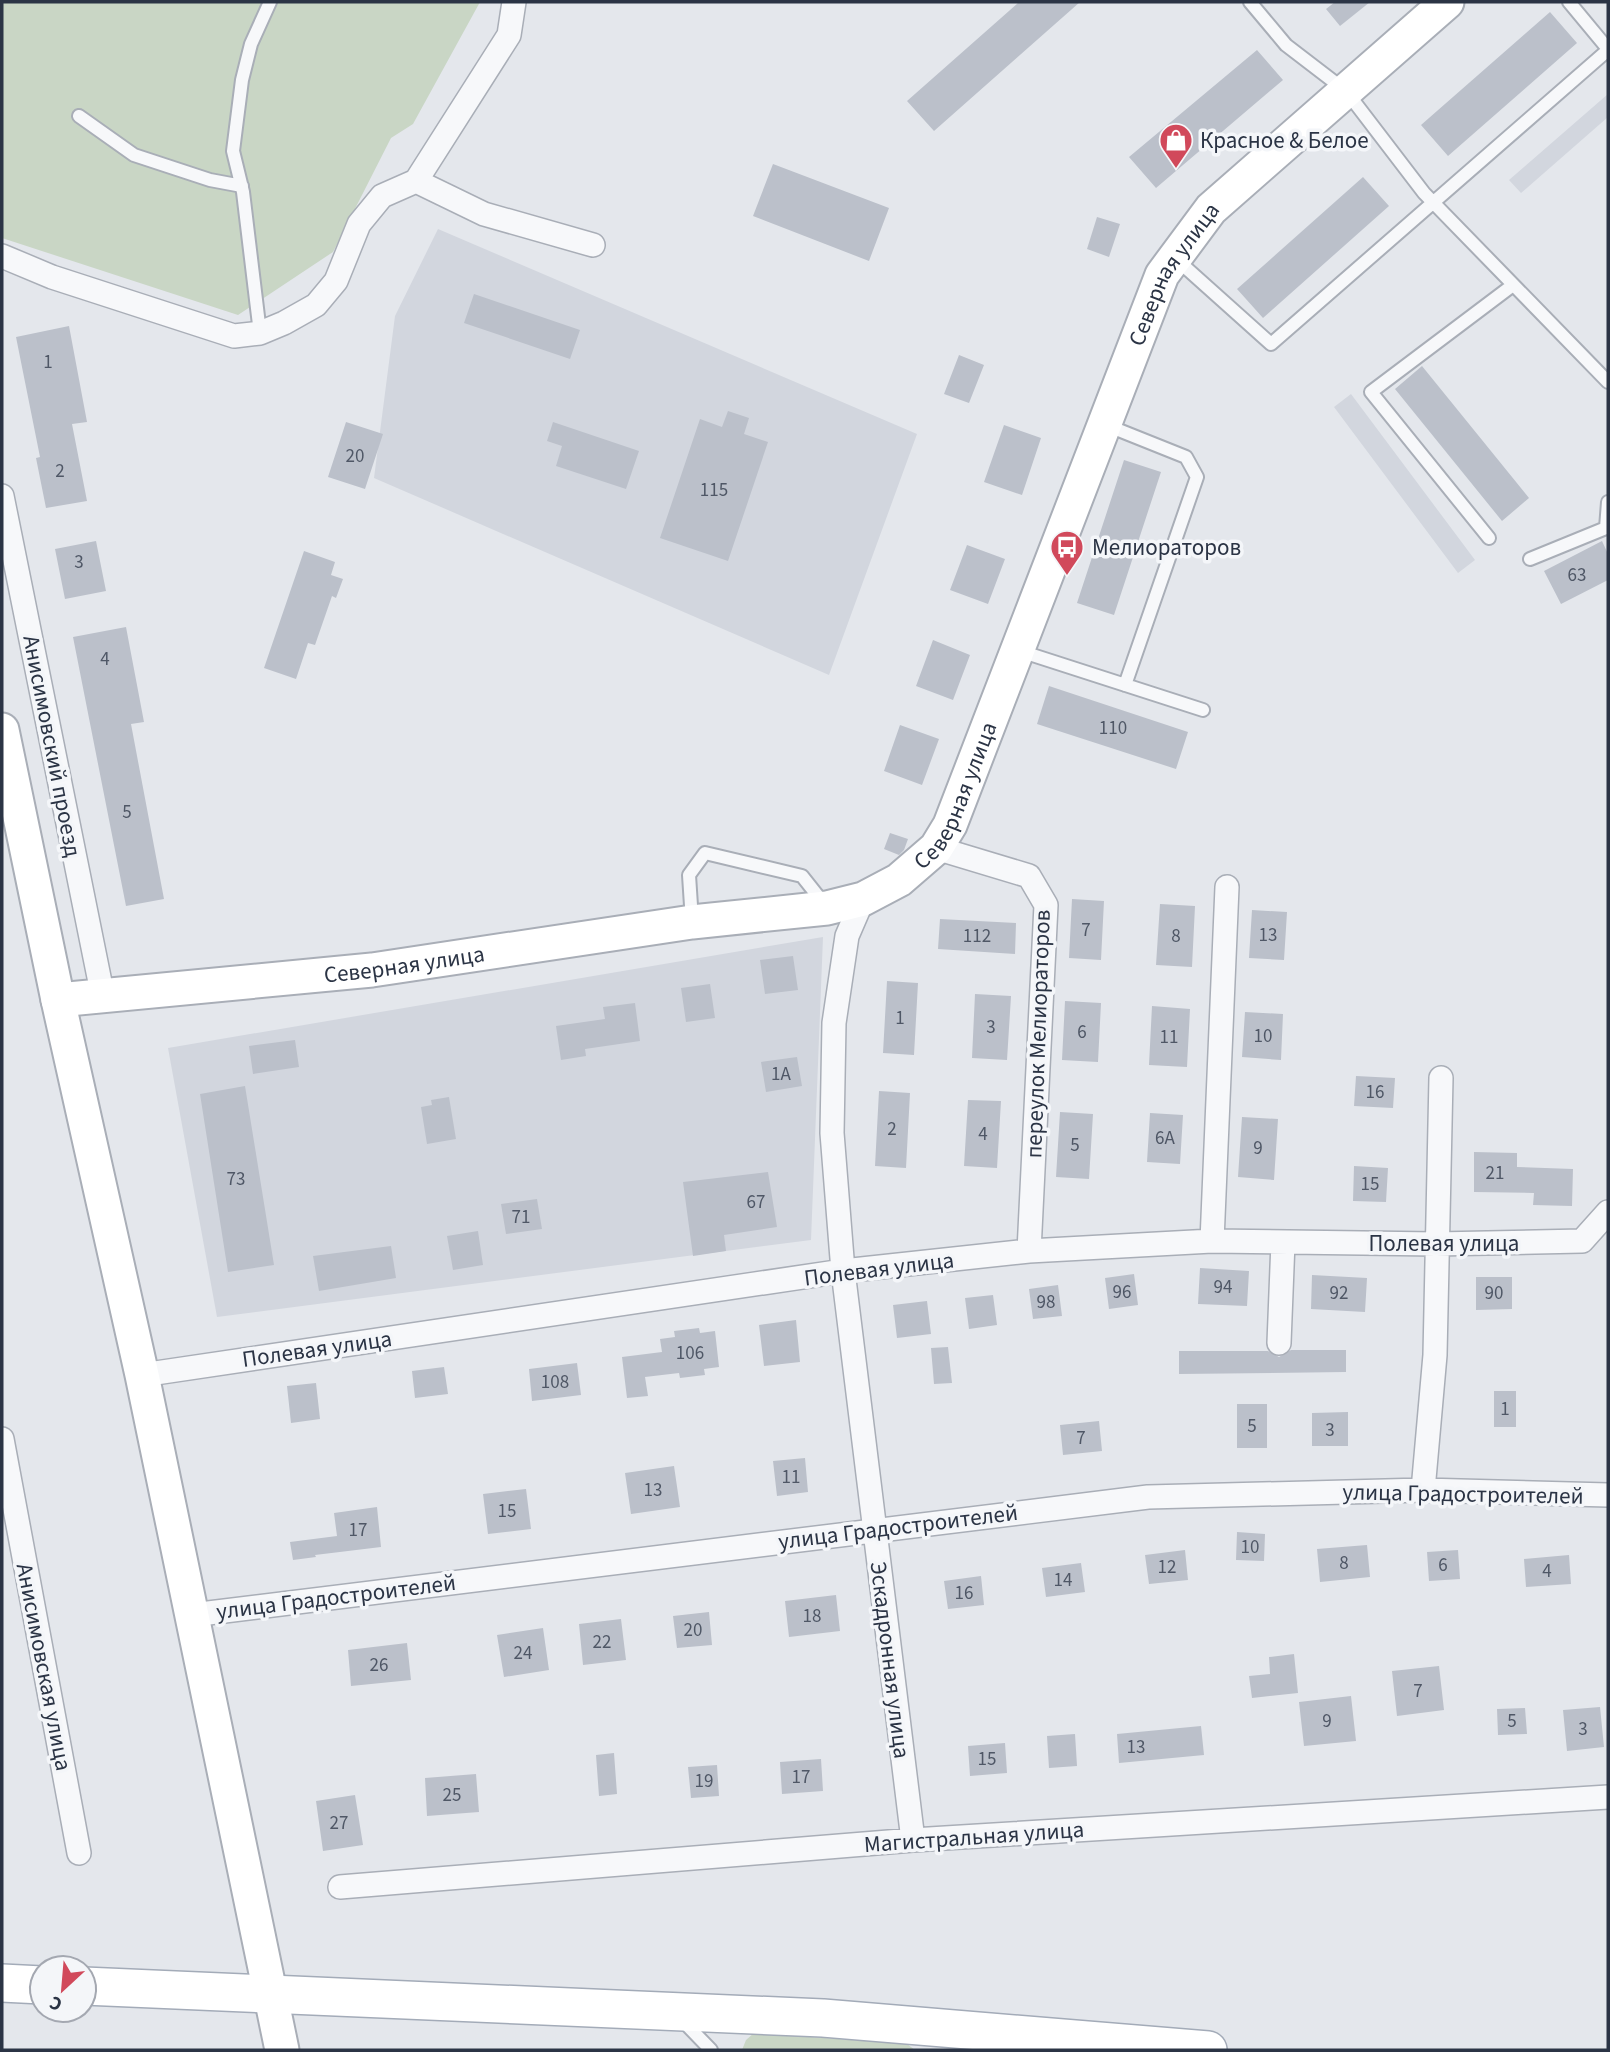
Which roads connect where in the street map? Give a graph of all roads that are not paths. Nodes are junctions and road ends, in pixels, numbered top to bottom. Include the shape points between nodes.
1 (270, 2) edge
2 (514, 2) edge
3 (1250, 2) edge
4 (1447, 2) edge
5 (1569, 2) edge
6 (1608, 49) edge
7 (1346, 91) junction
8 (79, 116) dead end
9 (416, 181) junction
10 (242, 186) junction
11 (1432, 203) junction
12 (593, 246) dead end
13 (2, 256) edge
14 (1175, 257) junction
15 (1513, 285) junction
16 (260, 333) junction
17 (1608, 382) edge
18 (1104, 424) junction
19 (2, 496) edge
20 (1608, 502) edge
21 (1489, 538) dead end
22 (1530, 559) dead end
23 (1017, 650) junction
24 (1125, 685) junction
25 (1203, 710) dead end
26 (2, 730) edge
27 (936, 848) junction
28 (1227, 887) dead end
29 (863, 899) junction
30 (827, 908) junction
31 (692, 922) junction
32 (103, 997) junction
33 (58, 1000) junction
34 (1441, 1078) dead end
35 (1608, 1212) edge
36 (1212, 1241) junction
37 (1283, 1242) junction
38 (1436, 1244) junction
39 (1028, 1251) junction
40 (843, 1271) junction
41 (1279, 1343) dead end
42 (142, 1375) junction
43 (2, 1439) edge
44 (1423, 1490) junction
45 (1608, 1495) edge
46 (874, 1530) junction
47 (192, 1615) junction
48 (1608, 1797) edge
49 (912, 1840) junction
50 (79, 1853) dead end
51 (340, 1887) dead end
52 (2, 1983) edge
53 (28, 1984) edge
54 (98, 1987) edge
55 (270, 1994) junction
56 (673, 2010) junction
57 (282, 2050) edge
58 (711, 2050) edge
59 (1208, 2050) edge

1 - 10 lane via 251,44 242,80 233,151
2 - 9 street via 509,34
3 - 7 lane via 1286,45
4 - 7 street, Северная улица
5 - 6 lane
6 - 11 lane
7 - 11 lane
7 - 14 street, Северная улица via 1211,209
8 - 10 lane via 134,155
9 - 12 street via 484,214
9 - 16 street via 382,197 359,224 336,281 316,305
10 - 16 lane
11 - 14 lane via 1271,344
11 - 15 lane
13 - 16 street via 52,277 234,336
14 - 18 street, Северная улица via 1162,275
15 - 17 lane
15 - 21 lane via 1371,392
18 - 23 street, Северная улица
18 - 24 lane via 1186,457 1197,477
19 - 32 street, Анисимовский проезд
20 - 22 lane via 1606,528
23 - 24 lane
23 - 27 street, Северная улица via 950,825
24 - 25 lane
26 - 33 street
27 - 29 street, Северная улица via 899,880
27 - 39 street, переулок Мелиораторов via 1029,876 1046,905
28 - 36 street
29 - 30 street, Северная улица
29 - 40 street, Эскадронная улица via 846,936 834,1023 832,1133
30 - 31 street, Северная улица
30 - 31 lane via 802,876 705,853 689,875
31 - 32 street, Северная улица via 372,970
32 - 33 street, Северная улица
33 - 42 street
34 - 38 street
35 - 38 street, Полевая улица via 1582,1241
36 - 37 street, Полевая улица
36 - 39 street, Полевая улица
37 - 38 street, Полевая улица
37 - 41 street
38 - 44 street via 1435,1355
39 - 40 street, Полевая улица
40 - 42 street, Полевая улица
40 - 46 street, Эскадронная улица
42 - 47 street
43 - 50 street, Анисимовская улица
44 - 45 street, улица Градостроителей
44 - 46 street, улица Градостроителей via 1148,1497
46 - 47 street, улица Градостроителей
46 - 49 street, Эскадронная улица
47 - 55 street
48 - 49 street, Магистральная улица
49 - 51 street, Магистральная улица
52 - 53 main road
54 - 55 main road
55 - 56 main road
55 - 57 street
56 - 58 lane
56 - 59 main road via 960,2036

